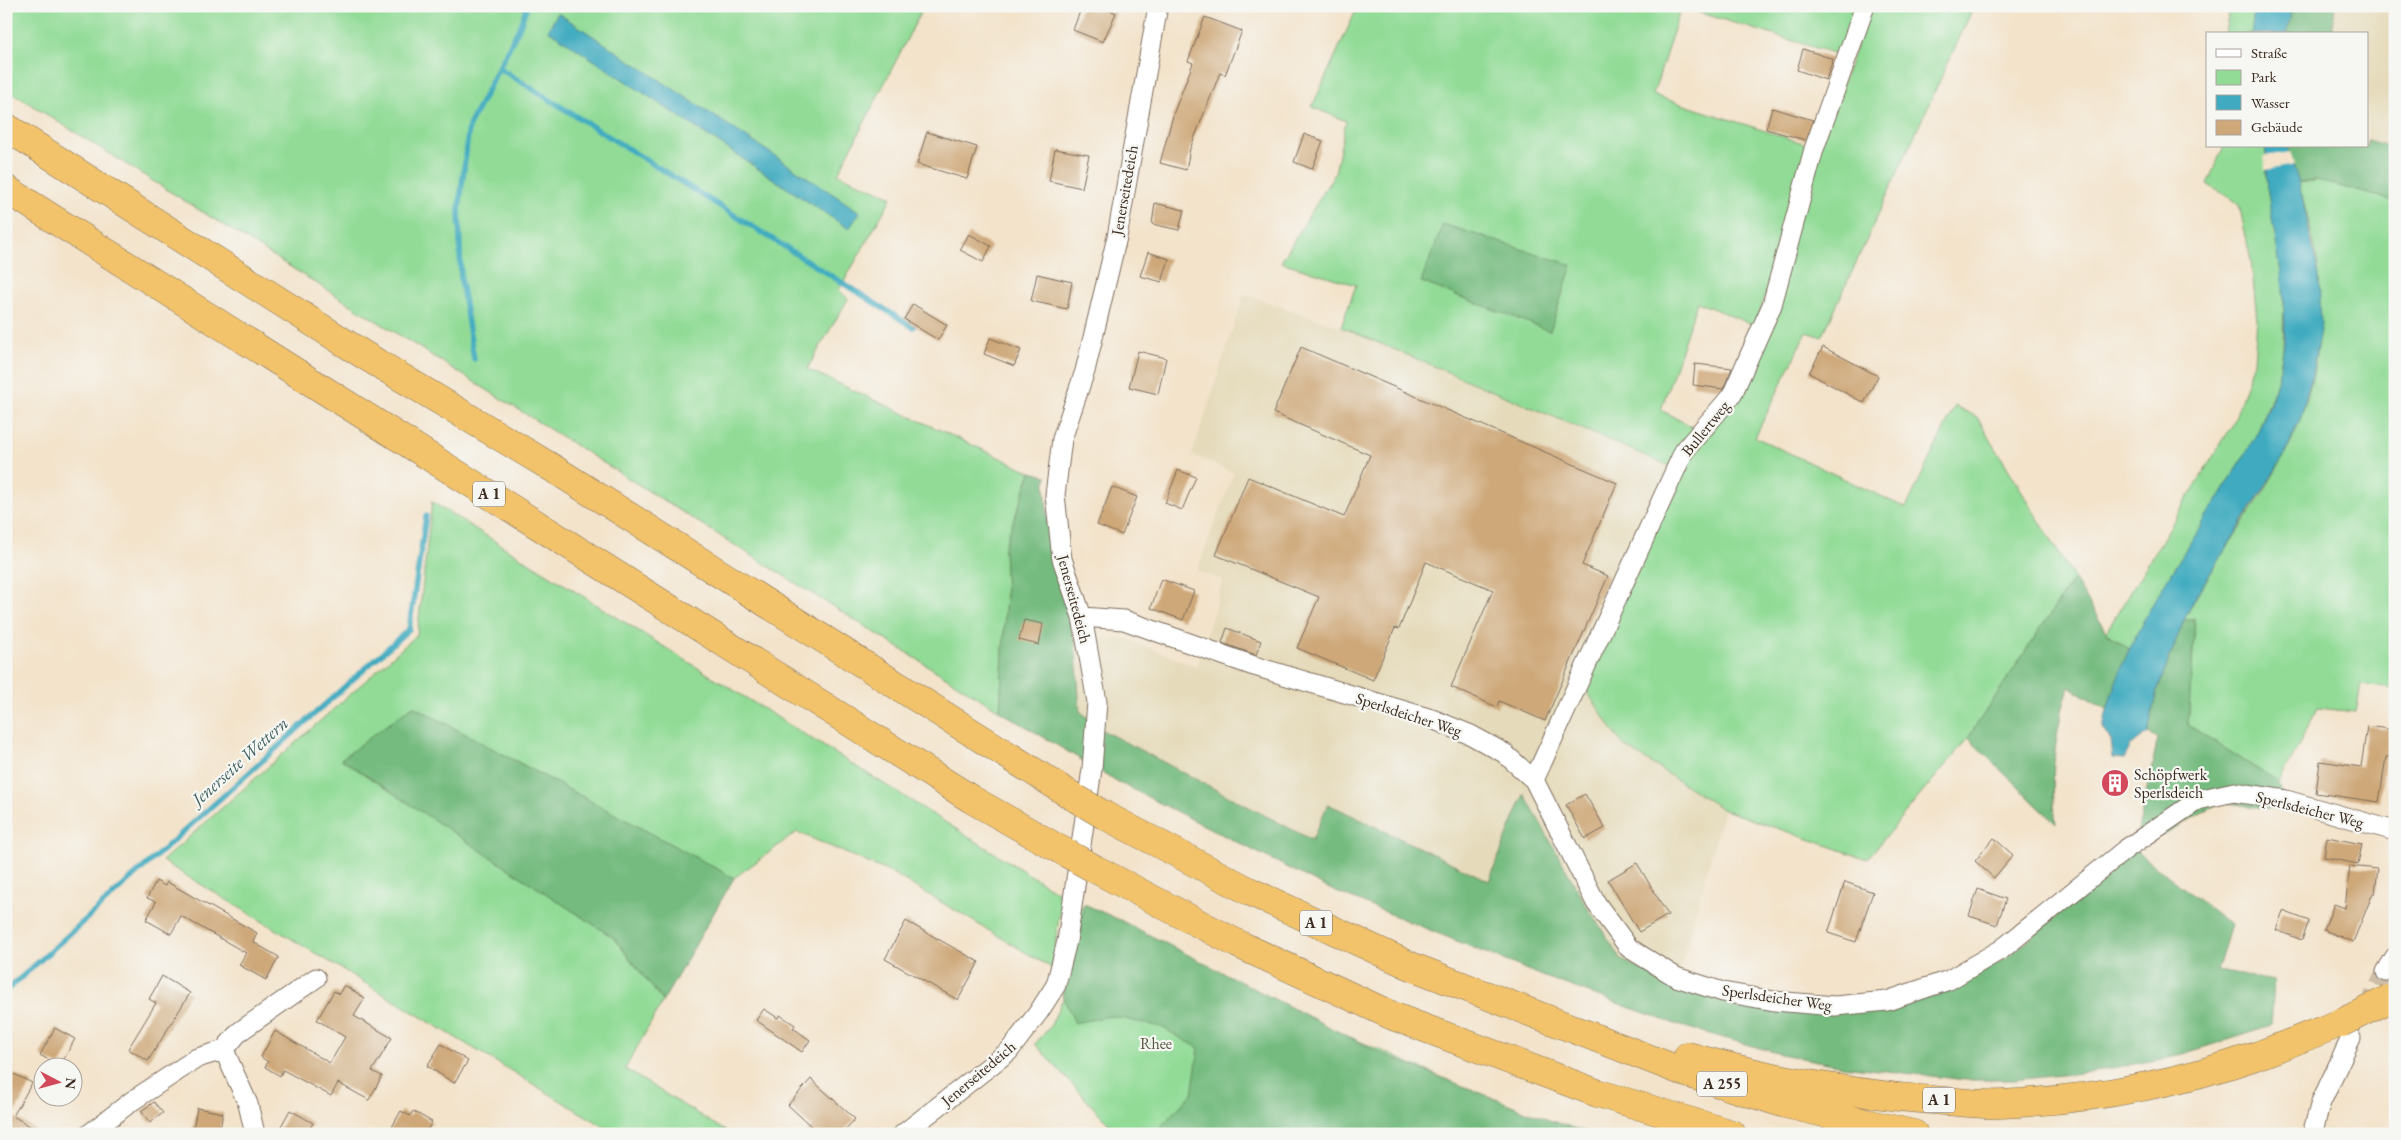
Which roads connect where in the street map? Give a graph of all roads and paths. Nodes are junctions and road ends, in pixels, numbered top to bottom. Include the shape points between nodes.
1 (1158, 6) edge
2 (1865, 6) edge
3 (6, 127) edge
4 (6, 189) edge
5 (1082, 617) junction
6 (1534, 780) junction
7 (2395, 831) edge
8 (316, 978) dead end
9 (2391, 981) edge
10 (1536, 1015) junction
11 (2346, 1031) junction
12 (224, 1050) junction
13 (89, 1134) edge
14 (255, 1134) edge
15 (903, 1134) edge
16 (1732, 1134) edge
17 (1914, 1134) edge
18 (2312, 1134) edge

1 - 5 street, Jenerseitedeich via 1117,237 1085,371 1062,439 1055,496 1062,559
2 - 6 street, Bullertweg via 1814,149 1772,305 1732,395 1684,451
3 - 10 highway, A 1, bridge via 364,355 554,468 1104,815 1299,916 1411,966
4 - 16 highway, A 1, bridge via 971,799 1095,869 1238,944 1395,1017 1597,1093
5 - 6 street, Sperlsdeicher Weg via 1124,620 1254,666 1432,719 1504,753
5 - 15 street, Jenerseitedeich via 1097,702 1092,769 1067,941 1056,985 1009,1051
6 - 7 street, Sperlsdeicher Weg via 1596,903 1629,948 1676,977 1723,992 1835,1006 1887,1001 1949,980 2002,949 2103,867 2198,800 2234,792 2286,800
8 - 12 street via 239,1032
9 - 11 highway, A 1, bridge
10 - 11 highway, A 1 via 1696,1059 1788,1079 1911,1099 1999,1104 2143,1087
10 - 17 highway, A 255 via 1689,1074 1785,1104
11 - 18 street
12 - 13 street via 196,1058
12 - 14 street via 248,1104

